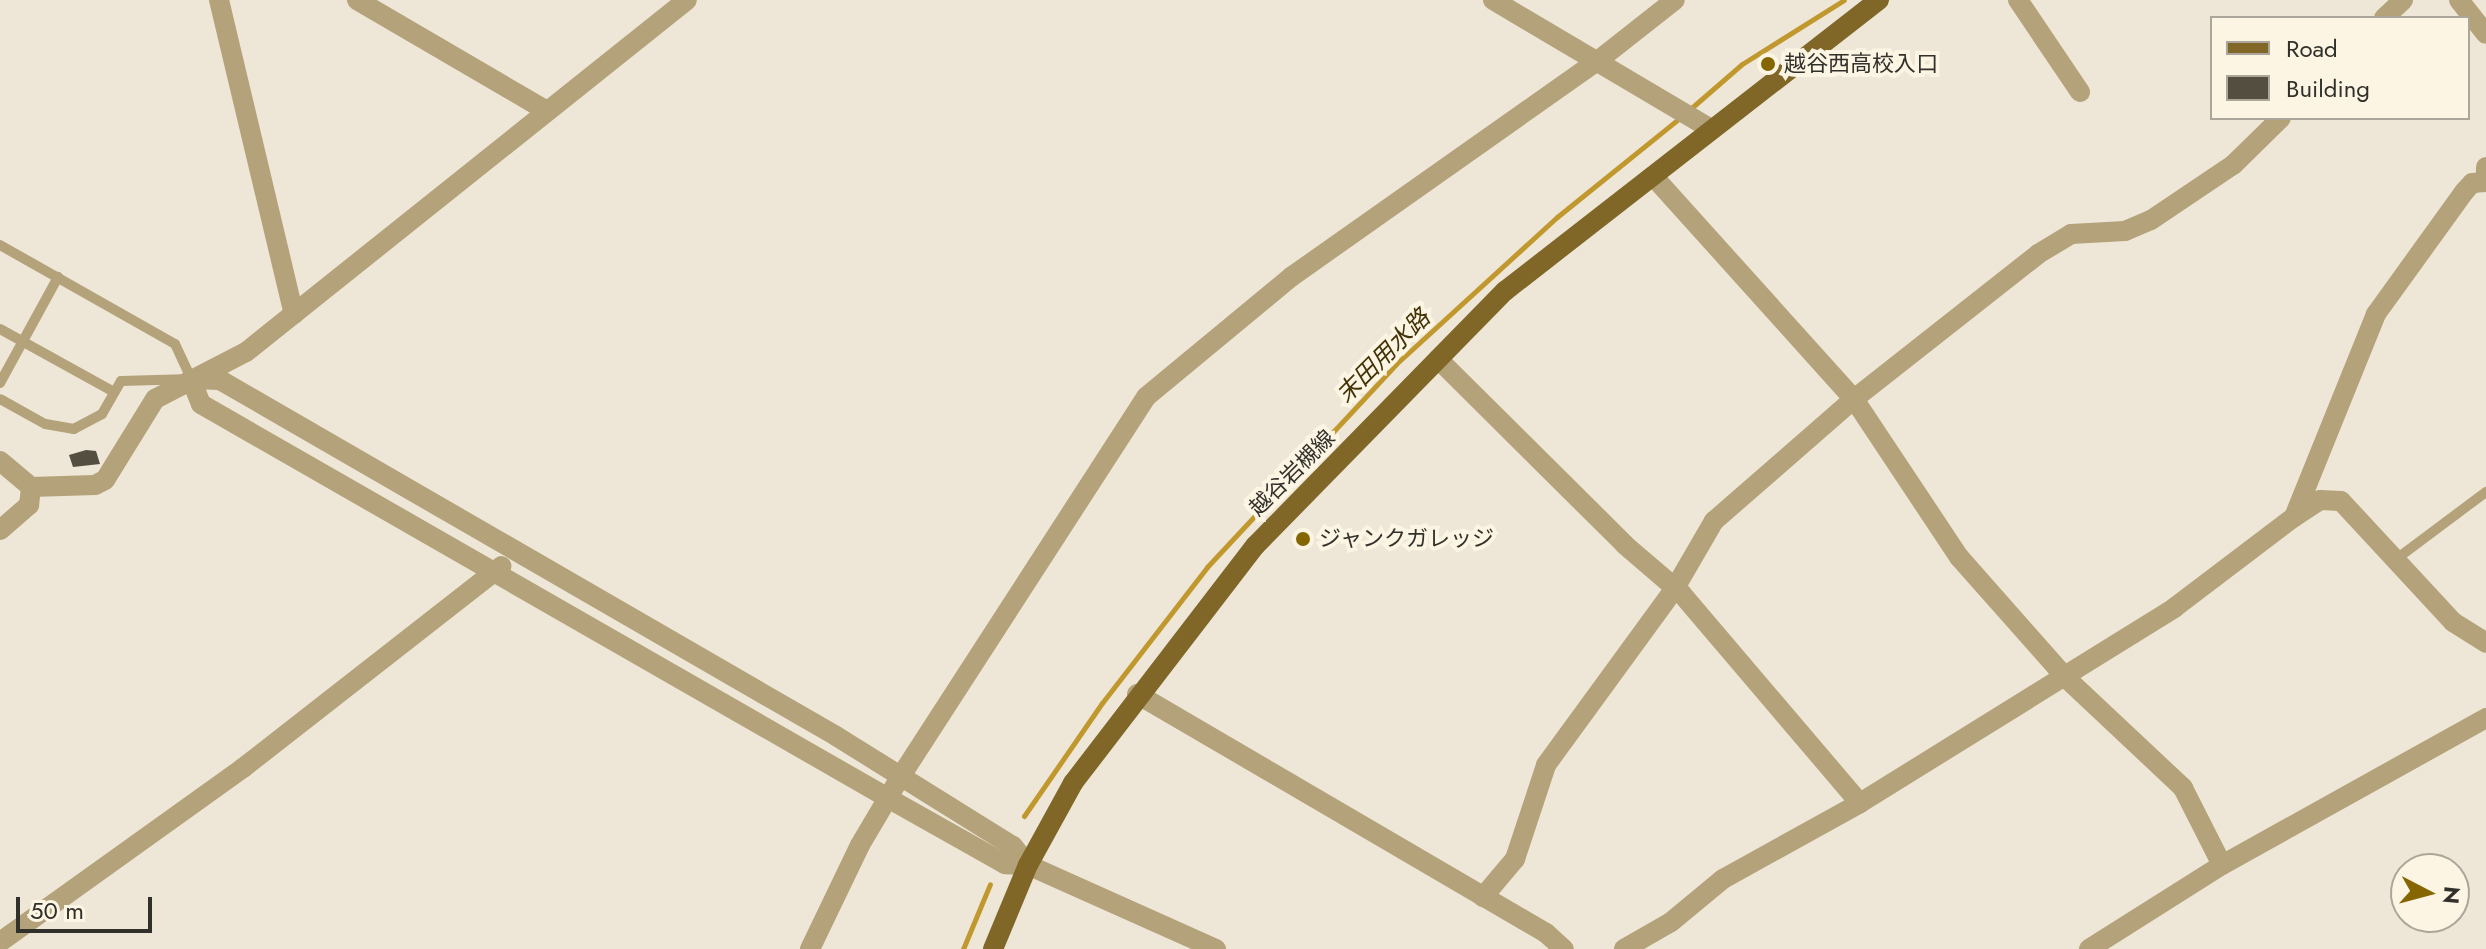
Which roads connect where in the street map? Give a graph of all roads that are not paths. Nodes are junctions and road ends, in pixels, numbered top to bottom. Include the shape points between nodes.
1 (219, 0) edge
2 (357, 0) edge
3 (1493, 0) edge
4 (1675, 0) edge
5 (1879, 0) edge
6 (2018, 0) edge
7 (2403, 0) edge
8 (2459, 0) edge
9 (676, 3) edge
10 (2386, 16) edge
11 (2486, 34) edge
12 (1600, 59) junction
13 (2080, 92) dead end
14 (547, 111) junction
15 (2279, 120) edge
16 (1711, 129) junction
17 (2486, 167) edge
18 (1653, 176) junction
19 (2486, 181) edge
20 (0, 245) edge
21 (58, 277) junction
22 (294, 314) junction
23 (0, 329) edge
24 (22, 342) junction
25 (1438, 359) junction
26 (191, 379) junction
27 (0, 383) edge
28 (114, 392) junction
29 (0, 399) edge
30 (1854, 399) junction
31 (0, 461) edge
32 (31, 487) junction
33 (2486, 492) edge
34 (2294, 517) junction
35 (0, 530) edge
36 (518, 554) junction
37 (2393, 561) junction
38 (494, 572) junction
39 (1675, 588) junction
40 (2486, 643) edge
41 (2065, 677) junction
42 (1137, 694) junction
43 (2486, 718) edge
44 (899, 779) junction
45 (888, 798) junction
46 (1860, 803) junction
47 (1028, 865) junction
48 (2222, 865) junction
49 (1483, 897) junction
50 (0, 942) edge
51 (810, 949) edge
52 (993, 949) edge
53 (1216, 949) edge
54 (1564, 949) edge
55 (1624, 949) edge
56 (2089, 949) edge

1 - 22 street
2 - 14 street
3 - 12 street
4 - 12 street
5 - 16 main road, 越谷岩槻線
6 - 13 street
7 - 10 street
8 - 11 street
9 - 14 street
12 - 16 street
12 - 44 street via 1291,277 1146,397
14 - 22 street
15 - 30 street via 2233,165 2151,220 2125,231 2071,234 2038,254
16 - 18 main road, 越谷岩槻線
17 - 19 street
18 - 25 main road, 越谷岩槻線 via 1505,291
18 - 30 street
19 - 34 street via 2472,183 2464,192 2376,314
20 - 21 lane
21 - 24 lane
21 - 26 lane via 175,344
22 - 26 street via 246,352
23 - 24 lane
24 - 27 lane
24 - 28 lane
25 - 39 street
25 - 42 main road, 越谷岩槻線 via 1255,546
26 - 28 lane via 121,381
26 - 32 street via 155,399 105,480 95,485
26 - 36 street via 220,380
26 - 38 street via 201,404
28 - 29 lane via 102,414 74,429 45,424
30 - 39 street via 1714,521
30 - 41 street via 1959,557
31 - 32 street
32 - 35 street via 29,505
33 - 37 lane
34 - 37 street via 2320,500 2341,501
34 - 41 street via 2174,608
36 - 38 street
36 - 44 street via 836,736
37 - 40 street via 2453,622
38 - 45 street
38 - 50 street via 243,768
39 - 46 street
39 - 49 street via 1546,765 1515,859
41 - 46 street
41 - 48 street via 2183,788
42 - 47 main road, 越谷岩槻線 via 1073,783
42 - 49 street
43 - 48 street
44 - 45 street
44 - 47 street via 1013,846
45 - 47 street via 1005,864
45 - 51 street
46 - 55 street via 1723,879 1671,922
47 - 52 main road, 越谷岩槻線
47 - 53 street
48 - 56 street
49 - 54 street

